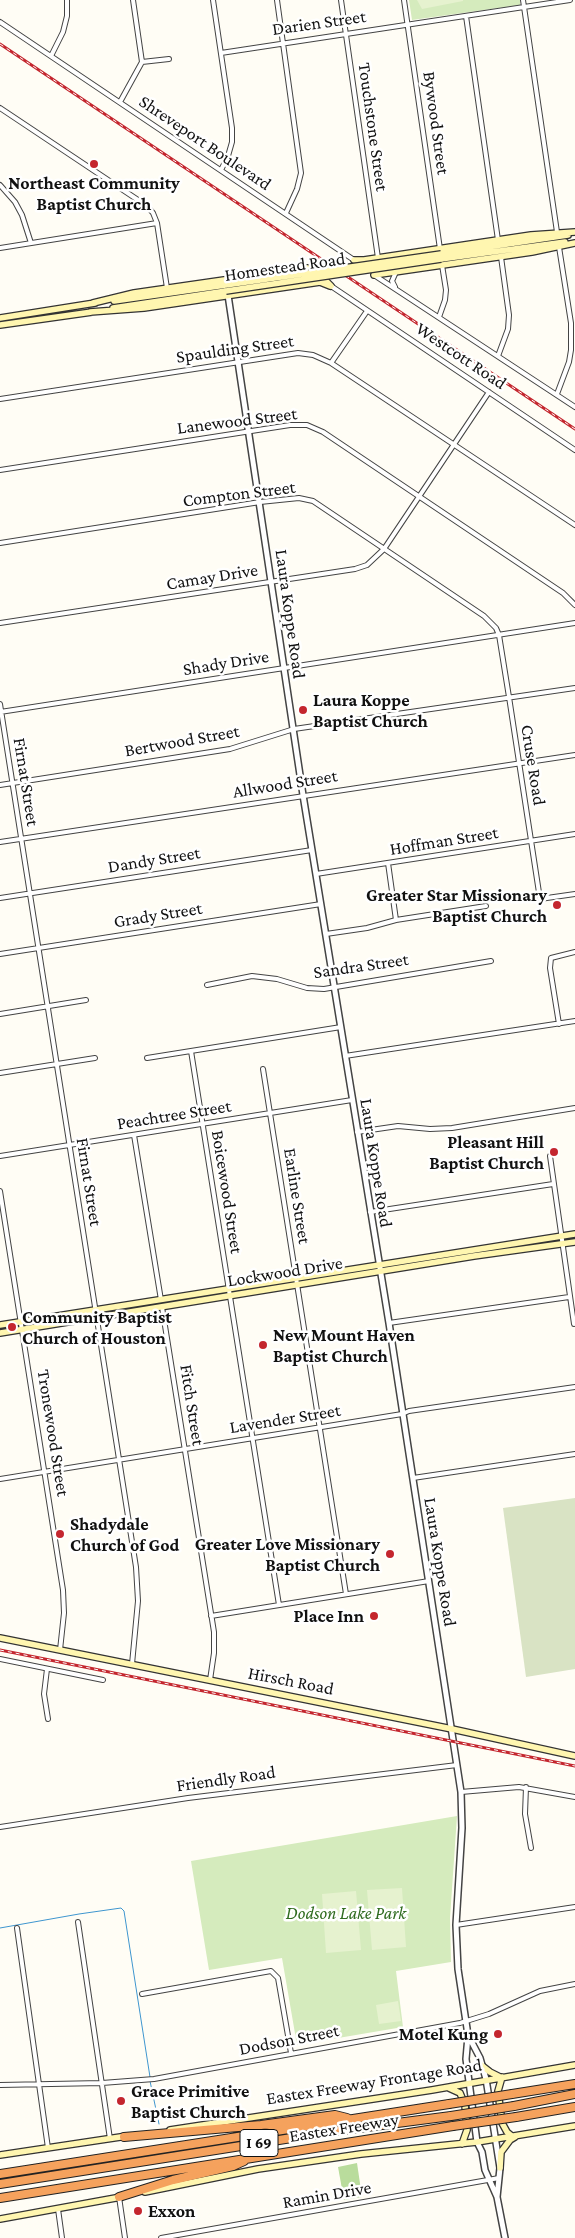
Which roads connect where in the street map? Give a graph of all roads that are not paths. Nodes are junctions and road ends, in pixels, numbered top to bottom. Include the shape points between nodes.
1 (67, 0) edge
2 (133, 0) edge
3 (213, 0) edge
4 (277, 0) edge
5 (341, 0) edge
6 (404, 0) edge
7 (523, 0) edge
8 (570, 0) edge
9 (524, 7) junction
10 (466, 16) junction
11 (0, 22) edge
12 (408, 24) junction
13 (345, 33) junction
14 (283, 42) junction
15 (221, 53) junction
16 (51, 56) junction
17 (169, 60) dead end
18 (142, 62) junction
19 (120, 102) junction
20 (0, 108) edge
21 (222, 170) junction
22 (0, 185) edge
23 (286, 213) junction
24 (157, 223) junction
25 (557, 232) junction
26 (575, 233) edge
27 (498, 240) junction
28 (575, 242) edge
29 (31, 243) junction
30 (559, 247) junction
31 (0, 248) edge
32 (441, 257) junction
33 (501, 257) junction
34 (378, 258) junction
35 (354, 260) joint
36 (362, 263) junction
37 (396, 272) junction
38 (374, 275) junction
39 (322, 280) junction
40 (331, 286) joint
41 (395, 287) junction
42 (167, 288) junction
43 (227, 290) junction
44 (93, 303) junction
45 (58, 308) junction
46 (367, 311) junction
47 (8, 316) junction
48 (58, 316) junction
49 (439, 316) junction
50 (0, 318) edge
51 (10, 324) junction
52 (0, 325) edge
53 (498, 356) junction
54 (238, 362) junction
55 (331, 362) junction
56 (489, 392) junction
57 (557, 394) junction
58 (0, 398) edge
59 (575, 407) edge
60 (249, 431) junction
61 (454, 444) junction
62 (575, 450) edge
63 (0, 470) edge
64 (419, 497) junction
65 (260, 502) junction
66 (575, 525) edge
67 (0, 543) edge
68 (384, 549) junction
69 (271, 582) junction
70 (575, 605) edge
71 (0, 623) edge
72 (575, 623) edge
73 (499, 635) junction
74 (284, 668) junction
75 (575, 688) edge
76 (509, 697) junction
77 (0, 704) edge
78 (1, 712) edge
79 (294, 729) junction
80 (575, 755) edge
81 (519, 763) junction
82 (12, 783) junction
83 (0, 785) edge
84 (303, 795) junction
85 (575, 834) edge
86 (21, 839) junction
87 (531, 841) junction
88 (0, 842) edge
89 (312, 850) junction
90 (388, 863) junction
91 (316, 874) junction
92 (30, 893) junction
93 (575, 894) edge
94 (0, 898) edge
95 (321, 904) junction
96 (486, 906) dead end
97 (396, 920) junction
98 (326, 934) junction
99 (38, 948) junction
100 (575, 952) edge
101 (0, 954) edge
102 (491, 961) dead end
103 (207, 985) dead end
104 (334, 986) junction
105 (86, 1000) dead end
106 (47, 1006) junction
107 (0, 1014) edge
108 (575, 1021) edge
109 (559, 1024) junction
110 (341, 1027) junction
111 (191, 1051) junction
112 (345, 1056) junction
113 (95, 1058) dead end
114 (147, 1058) dead end
115 (56, 1064) junction
116 (263, 1069) dead end
117 (0, 1073) edge
118 (352, 1100) junction
119 (575, 1108) edge
120 (270, 1113) junction
121 (202, 1124) junction
122 (357, 1132) junction
123 (134, 1135) junction
124 (69, 1145) junction
125 (0, 1156) edge
126 (550, 1156) dead end
127 (554, 1184) junction
128 (0, 1191) edge
129 (370, 1212) junction
130 (575, 1234) edge
131 (562, 1236) junction
132 (575, 1242) edge
133 (563, 1244) junction
134 (379, 1269) junction
135 (297, 1282) junction
136 (230, 1293) junction
137 (570, 1297) junction
138 (161, 1300) junction
139 (162, 1307) junction
140 (96, 1314) junction
141 (21, 1322) junction
142 (388, 1323) junction
143 (574, 1324) dead end
144 (0, 1325) edge
145 (23, 1330) junction
146 (0, 1333) edge
147 (575, 1387) edge
148 (402, 1414) junction
149 (320, 1427) junction
150 (252, 1439) junction
151 (184, 1449) junction
152 (575, 1454) edge
153 (118, 1460) junction
154 (45, 1472) junction
155 (413, 1478) junction
156 (0, 1479) edge
157 (429, 1581) junction
158 (346, 1594) junction
159 (279, 1605) junction
160 (211, 1616) junction
161 (0, 1638) edge
162 (60, 1650) junction
163 (0, 1659) edge
164 (132, 1664) junction
165 (47, 1669) junction
166 (104, 1680) dead end
167 (210, 1680) junction
168 (48, 1719) dead end
169 (452, 1729) junction
170 (575, 1756) edge
171 (457, 1765) junction
172 (526, 1788) junction
173 (461, 1792) junction
174 (575, 1797) edge
175 (0, 1828) edge
176 (531, 1848) dead end
177 (575, 1907) edge
178 (78, 1922) dead end
179 (456, 1925) junction
180 (17, 1928) dead end
181 (575, 1984) edge
182 (142, 1994) dead end
183 (466, 2021) junction
184 (468, 2035) junction
185 (291, 2053) junction
186 (481, 2065) junction
187 (575, 2065) edge
188 (502, 2077) junction
189 (486, 2080) junction
190 (102, 2083) junction
191 (469, 2083) junction
192 (40, 2084) junction
193 (574, 2084) edge
194 (0, 2085) edge
195 (448, 2088) junction
196 (575, 2094) edge
197 (575, 2107) edge
198 (351, 2119) junction
199 (575, 2126) edge
200 (516, 2136) junction
201 (124, 2137) junction
202 (110, 2139) junction
203 (495, 2139) junction
204 (478, 2142) junction
205 (462, 2144) junction
206 (48, 2148) junction
207 (0, 2155) edge
208 (250, 2158) junction
209 (500, 2168) junction
210 (0, 2174) edge
211 (499, 2178) junction
212 (489, 2180) junction
213 (0, 2185) edge
214 (119, 2197) junction
215 (497, 2197) junction
216 (0, 2198) edge
217 (58, 2209) junction
218 (0, 2220) edge
219 (62, 2238) edge
220 (125, 2238) edge
221 (161, 2238) edge
222 (505, 2238) edge

1 - 16 street via 63,32
2 - 18 street
3 - 15 street
4 - 14 street
5 - 13 street, Touchstone Street
6 - 12 street, Bywood Street
7 - 9 street
8 - 9 street, Darien Street
9 - 10 street, Darien Street
9 - 25 street
10 - 12 street, Darien Street
10 - 27 street
11 - 16 street, Shreveport Boulevard
12 - 13 street, Darien Street
12 - 32 street, Bywood Street
13 - 14 street, Darien Street
13 - 34 street, Touchstone Street
14 - 15 street, Darien Street
14 - 23 street via 301,173
15 - 21 street via 232,142
16 - 19 street, Shreveport Boulevard
17 - 18 street
18 - 19 street
19 - 21 street, Shreveport Boulevard
20 - 24 street via 147,206
21 - 23 street, Shreveport Boulevard
22 - 29 street via 22,215
23 - 35 street, Shreveport Boulevard
24 - 29 street
24 - 42 street
25 - 26 main road
25 - 27 main road
26 - 32 main road, Homestead Road
27 - 32 main road
28 - 30 main road
28 - 32 main road, Homestead Road
29 - 31 street
30 - 33 main road
30 - 57 street via 572,350
32 - 33 main road
32 - 34 main road
32 - 37 main road
32 - 43 main road, Homestead Road, bridge
32 - 49 street, Bywood Street via 446,290
33 - 53 street via 509,315 508,329
34 - 36 main road
35 - 36 main road
36 - 38 street
37 - 38 main road
37 - 41 street via 392,281
38 - 41 street
39 - 40 main road
39 - 42 main road via 314,269 308,268
39 - 43 main road
40 - 46 street, Westcott Road
41 - 49 street
42 - 44 main road
43 - 44 main road, Homestead Road
43 - 48 main road, Homestead Road
43 - 54 street, Laura Koppe Road
44 - 45 main road, Homestead Road
45 - 47 main road, Homestead Road
45 - 48 main road
46 - 55 street
46 - 56 street, Westcott Road
47 - 50 main road, Homestead Road
47 - 51 main road
48 - 51 main road, Homestead Road
49 - 53 street
51 - 52 main road, Homestead Road
53 - 57 street
54 - 55 street, Spaulding Street via 298,353 313,354
54 - 58 street, Spaulding Street
54 - 60 street, Laura Koppe Road
55 - 61 street, Spaulding Street
56 - 61 street, Camay Drive
56 - 62 street, Westcott Road
57 - 59 street
60 - 63 street, Lanewood Street
60 - 64 street, Lanewood Street via 307,425 323,432
60 - 65 street, Laura Koppe Road
61 - 64 street, Camay Drive
61 - 66 street, Spaulding Street
64 - 68 street, Camay Drive
64 - 70 street, Lanewood Street via 563,593
65 - 67 street, Compton Street
65 - 68 street, Compton Street via 299,498 312,501
65 - 69 street, Laura Koppe Road
68 - 69 street, Camay Drive via 367,564 355,569
68 - 73 street, Compton Street via 484,616
69 - 71 street, Camay Drive
69 - 74 street, Laura Koppe Road
72 - 73 street, Shady Drive
73 - 74 street, Shady Drive
73 - 76 street, Cruse Road
74 - 78 street, Shady Drive
74 - 79 street, Laura Koppe Road
75 - 76 street, Bertwood Street
76 - 79 street, Bertwood Street
76 - 81 street, Cruse Road
77 - 78 street, Firnat Street
78 - 82 street, Firnat Street
79 - 82 street, Bertwood Street via 230,749
79 - 84 street, Laura Koppe Road
80 - 81 street, Allwood Street
81 - 84 street, Allwood Street
81 - 87 street, Cruse Road
82 - 83 street, Bertwood Street
82 - 86 street, Firnat Street
84 - 86 street, Allwood Street
84 - 89 street, Laura Koppe Road
85 - 87 street, Hoffman Street
86 - 88 street, Allwood Street
86 - 92 street, Firnat Street
87 - 90 street, Hoffman Street
87 - 93 street, Cruse Road via 540,899
89 - 91 street, Laura Koppe Road
89 - 92 street, Dandy Street
90 - 91 street, Hoffman Street
90 - 97 street
91 - 95 street, Laura Koppe Road
92 - 94 street, Dandy Street
92 - 99 street, Firnat Street
95 - 98 street, Laura Koppe Road
95 - 99 street, Grady Street
96 - 97 street
97 - 98 street
98 - 104 street, Laura Koppe Road
99 - 101 street, Grady Street
99 - 106 street, Firnat Street
100 - 109 street via 550,958
102 - 104 street, Sandra Street
103 - 104 street, Sandra Street via 252,976 278,979 307,988
104 - 110 street, Laura Koppe Road
105 - 106 street
106 - 107 street
106 - 115 street, Firnat Street
108 - 109 street
109 - 112 street
110 - 111 street
110 - 112 street, Laura Koppe Road
111 - 114 street
111 - 121 street, Boicewood Street
112 - 118 street, Laura Koppe Road
113 - 115 street
115 - 117 street
115 - 124 street, Firnat Street
116 - 120 street, Earline Street
118 - 120 street, Peachtree Street
118 - 122 street, Laura Koppe Road
119 - 122 street via 452,1128 430,1130 398,1126
120 - 121 street, Peachtree Street
120 - 135 street, Earline Street
121 - 123 street, Peachtree Street
121 - 136 street, Boicewood Street
122 - 129 street, Laura Koppe Road
123 - 124 street, Peachtree Street
123 - 138 street, Fitch Street
124 - 125 street, Peachtree Street
124 - 140 street, Firnat Street
126 - 127 street
127 - 129 street
127 - 131 street
128 - 141 street, Tronewood Street
129 - 134 street, Laura Koppe Road
130 - 131 main road, Lockwood Drive
131 - 133 street
131 - 134 main road, Lockwood Drive
132 - 133 main road, Lockwood Drive
133 - 134 main road, Lockwood Drive
133 - 137 street
134 - 135 main road, Lockwood Drive
134 - 142 street, Laura Koppe Road
135 - 136 main road, Lockwood Drive
135 - 149 street, Earline Street
136 - 138 main road, Lockwood Drive
136 - 139 main road, Lockwood Drive
136 - 150 street, Boicewood Street
137 - 142 street
137 - 143 street
138 - 139 street, Fitch Street
138 - 140 main road, Lockwood Drive
139 - 140 main road, Lockwood Drive
139 - 151 street, Fitch Street
140 - 141 main road, Lockwood Drive
140 - 145 main road, Lockwood Drive
140 - 153 street, Firnat Street
141 - 144 main road, Lockwood Drive
141 - 145 street, Tronewood Street
142 - 148 street, Laura Koppe Road
145 - 146 main road, Lockwood Drive
145 - 154 street, Tronewood Street
147 - 148 street, Lavender Street
148 - 149 street, Lavender Street
148 - 155 street, Laura Koppe Road
149 - 150 street, Lavender Street
149 - 158 street, Earline Street
150 - 151 street, Lavender Street
150 - 159 street, Boicewood Street
151 - 153 street, Lavender Street
151 - 160 street, Fitch Street
152 - 155 street
153 - 154 street, Lavender Street
153 - 164 street, Firnat Street via 136,1576 137,1628
154 - 156 street, Lavender Street
154 - 162 street, Tronewood Street via 63,1590
155 - 157 street, Laura Koppe Road
157 - 158 street
157 - 169 street, Laura Koppe Road
158 - 159 street
159 - 160 street
160 - 167 street, Fitch Street via 214,1653
161 - 162 main road, Hirsch Road
162 - 164 main road, Hirsch Road
163 - 165 street
164 - 167 main road, Hirsch Road
165 - 166 street
165 - 168 street via 44,1694
167 - 169 main road, Hirsch Road
169 - 170 main road, Hirsch Road
169 - 171 street, Laura Koppe Road
171 - 173 street, Laura Koppe Road
171 - 175 street, Friendly Road via 188,1798
172 - 173 street via 501,1787
172 - 174 street
172 - 176 street via 525,1814
173 - 179 street, Laura Koppe Road
177 - 179 street
178 - 190 street
179 - 183 street, Laura Koppe Road via 458,1969
180 - 192 street
181 - 183 street, Dodson Street via 540,1991
182 - 185 street via 270,1971 278,1978
183 - 184 street, Laura Koppe Road
183 - 185 street, Dodson Street
184 - 186 street, Laura Koppe Road
184 - 191 street, Laura Koppe Road
185 - 190 street, Dodson Street via 154,2079
186 - 188 main road
186 - 189 street, Laura Koppe Road
187 - 188 main road, Eastex Freeway Frontage Road
188 - 189 main road, Eastex Freeway Frontage Road
188 - 200 main road via 498,2091 502,2123 507,2132
189 - 191 main road, Eastex Freeway Frontage Road
189 - 203 street, Laura Koppe Road
190 - 192 street, Dodson Street
190 - 202 street
191 - 195 main road, Eastex Freeway Frontage Road
191 - 204 street, Laura Koppe Road
192 - 194 street, Dodson Street
192 - 206 street
193 - 198 highway, Eastex Freeway / I 69, bridge
195 - 201 main road, Eastex Freeway Frontage Road
195 - 205 main road via 460,2093 465,2105 467,2130
196 - 213 highway, I 69, bridge
197 - 208 highway, Eastex Freeway / I 69, bridge
198 - 201 highway via 335,2115
198 - 210 highway, Eastex Freeway / I 69
199 - 200 main road
200 - 203 main road
200 - 209 main road via 501,2152
201 - 202 main road, Eastex Freeway Frontage Road
202 - 206 main road, Eastex Freeway Frontage Road
203 - 204 main road
203 - 209 street, Laura Koppe Road
204 - 205 main road
204 - 212 street, Laura Koppe Road
205 - 214 main road via 361,2154
206 - 207 main road, Eastex Freeway Frontage Road
208 - 214 highway via 233,2166
208 - 216 highway, Eastex Freeway / I 69
209 - 211 street, Laura Koppe Road
211 - 212 street, Ramin Drive
211 - 215 street, Laura Koppe Road
212 - 215 street, Laura Koppe Road
212 - 221 street, Ramin Drive
214 - 217 main road
214 - 220 street
215 - 222 street, Laura Koppe Road
217 - 218 main road
217 - 219 street

